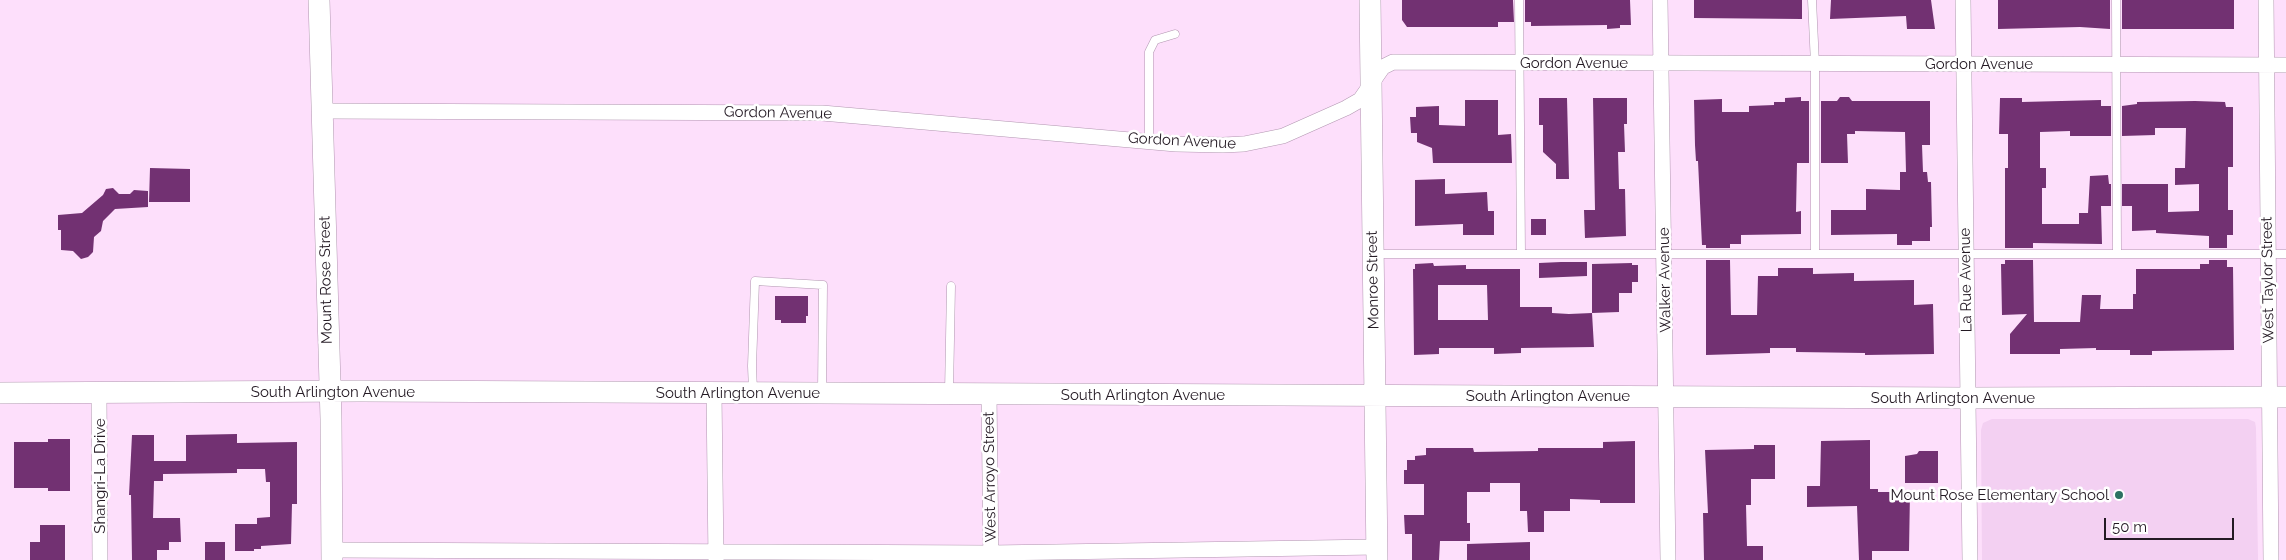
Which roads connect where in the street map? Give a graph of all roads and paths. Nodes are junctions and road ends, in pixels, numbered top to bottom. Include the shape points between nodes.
1 (319, 0) edge
2 (1370, 0) edge
3 (1519, 0) edge
4 (1660, 0) edge
5 (1812, 0) edge
6 (1964, 0) edge
7 (2116, 0) edge
8 (2266, 0) edge
9 (1175, 34) dead end
10 (1520, 63) junction
11 (1660, 63) junction
12 (1815, 64) junction
13 (1964, 64) junction
14 (2116, 64) junction
15 (2266, 65) junction
16 (2286, 65) edge
17 (1371, 86) junction
18 (321, 111) junction
19 (1149, 141) junction
20 (1815, 253) junction
21 (1966, 253) junction
22 (2117, 253) junction
23 (1373, 254) junction
24 (1521, 254) junction
25 (1665, 254) junction
26 (2268, 254) junction
27 (2286, 254) edge
28 (951, 286) dead end
29 (330, 392) junction
30 (714, 392) junction
31 (0, 393) edge
32 (100, 393) junction
33 (753, 393) junction
34 (822, 393) junction
35 (949, 394) junction
36 (989, 394) junction
37 (1374, 396) junction
38 (1666, 396) junction
39 (2277, 397) edge
40 (1968, 398) junction
41 (1377, 554) edge
42 (332, 555) edge
43 (716, 556) edge
44 (991, 557) edge
45 (100, 560) edge
46 (1668, 560) edge
47 (1970, 560) edge
48 (2271, 560) edge

1 - 18 main road, Mount Rose Street
2 - 17 main road, Monroe Street
3 - 10 lane
4 - 11 street, Walker Avenue
5 - 12 lane
6 - 13 street, La Rue Avenue
7 - 14 lane
8 - 15 street, West Taylor Street
9 - 19 lane via 1155,40 1150,52
10 - 11 street, Gordon Avenue
10 - 17 street, Gordon Avenue via 1392,62 1383,67
10 - 24 lane
11 - 12 street, Gordon Avenue
11 - 25 street, Walker Avenue
12 - 13 street, Gordon Avenue
12 - 20 lane
13 - 14 street, Gordon Avenue
13 - 21 street, La Rue Avenue
14 - 15 street, Gordon Avenue
14 - 22 lane
15 - 16 street, Gordon Avenue
15 - 26 street, West Taylor Street
17 - 19 street, Gordon Avenue via 1354,104 1283,136 1244,144
17 - 23 main road, Monroe Street
18 - 19 street, Gordon Avenue via 822,113
18 - 29 main road, Mount Rose Street
20 - 21 lane
20 - 25 lane
21 - 22 lane
21 - 40 street, La Rue Avenue
22 - 26 lane
23 - 24 lane
23 - 37 main road, Monroe Street
24 - 25 lane
25 - 38 street, Walker Avenue
26 - 27 lane
26 - 39 street, West Taylor Street
28 - 35 lane
29 - 30 main road, South Arlington Avenue
29 - 32 main road, South Arlington Avenue
29 - 42 main road, Mount Rose Street
30 - 33 main road, South Arlington Avenue
30 - 43 street
31 - 32 main road, South Arlington Avenue
32 - 45 street, Shangri-La Drive
33 - 34 main road, South Arlington Avenue
33 - 34 lane via 754,281 823,284
34 - 35 main road, South Arlington Avenue
35 - 36 main road, South Arlington Avenue
36 - 37 main road, South Arlington Avenue
36 - 44 street, West Arroyo Street
37 - 38 main road, South Arlington Avenue
37 - 41 main road, Monroe Street
38 - 40 main road, South Arlington Avenue
38 - 46 street, Walker Avenue
39 - 40 main road, South Arlington Avenue
39 - 48 street, West Taylor Street
40 - 47 street, La Rue Avenue
41 - 44 street
42 - 43 street
43 - 44 street

